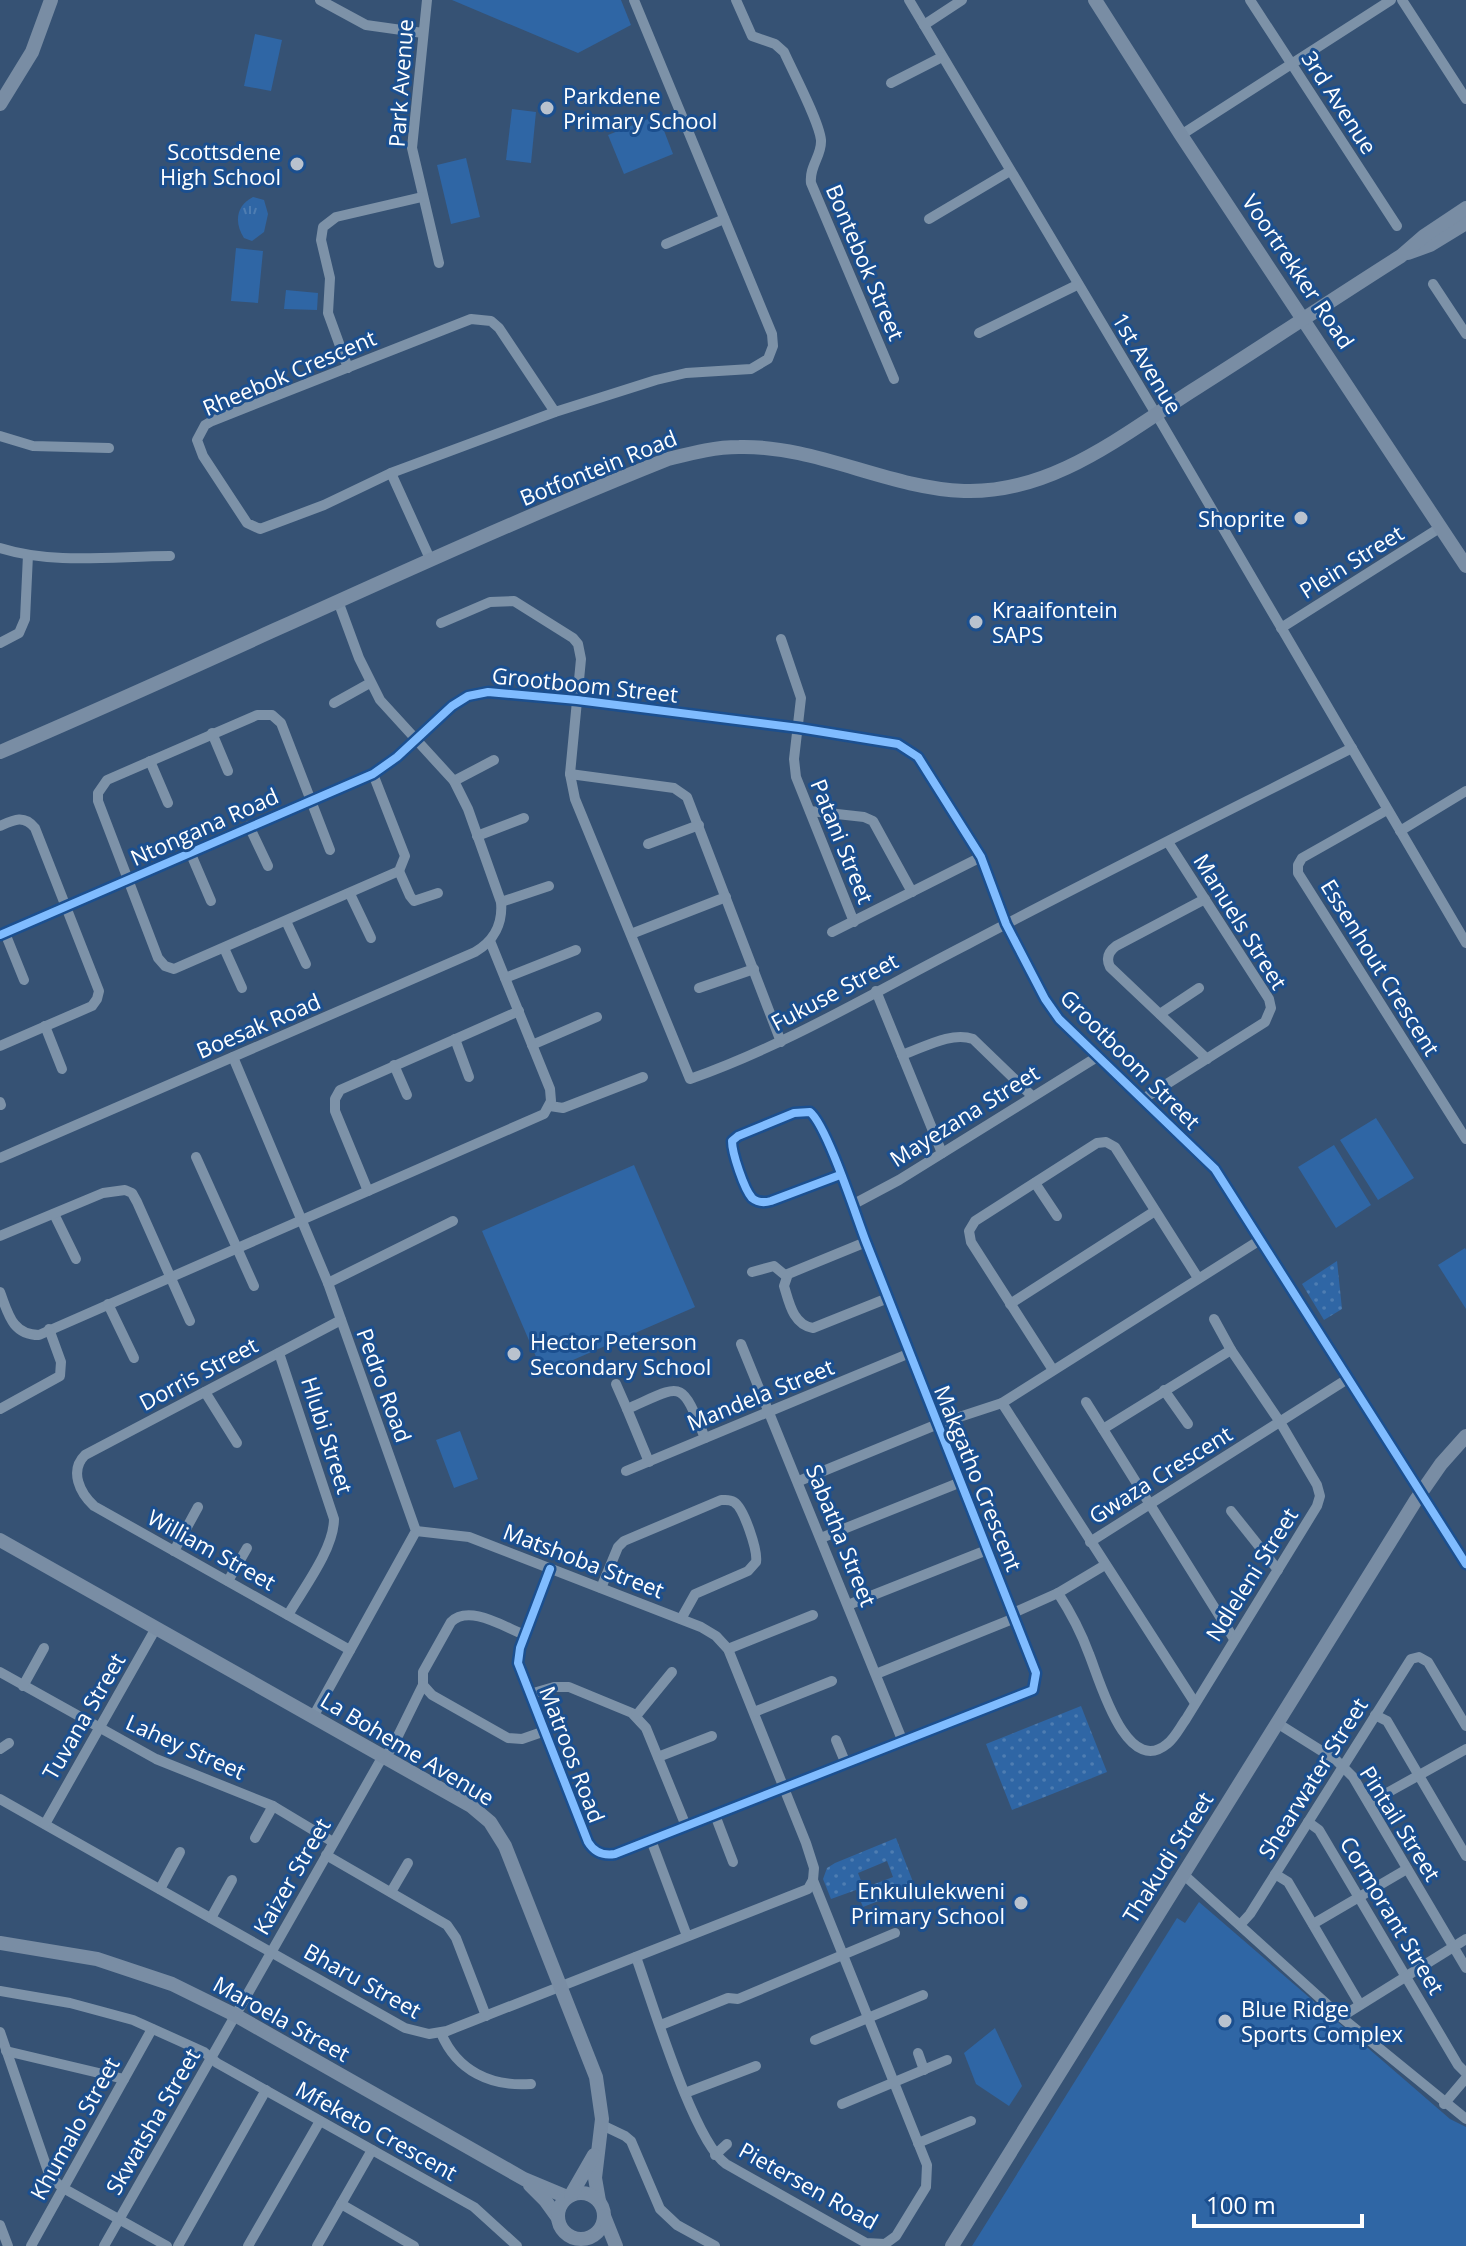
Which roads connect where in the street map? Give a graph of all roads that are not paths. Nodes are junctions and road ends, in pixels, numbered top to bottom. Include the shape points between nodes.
1 (51, 0) edge
2 (320, 0) edge
3 (427, 0) edge
4 (634, 0) edge
5 (736, 0) edge
6 (909, 0) edge
7 (962, 0) edge
8 (1095, 0) edge
9 (1250, 0) edge
10 (1391, 0) edge
11 (1402, 0) edge
12 (924, 25) junction
13 (423, 33) junction
14 (942, 57) junction
15 (1291, 65) junction
16 (891, 83) dead end
17 (1466, 99) edge
18 (0, 104) edge
19 (1181, 135) junction
20 (1010, 171) junction
21 (422, 197) junction
22 (1466, 208) edge
23 (724, 219) junction
24 (929, 219) dead end
25 (1466, 223) edge
26 (1397, 226) dead end
27 (666, 244) dead end
28 (1403, 254) junction
29 (439, 263) dead end
30 (1433, 284) dead end
31 (1077, 285) junction
32 (1304, 318) junction
33 (979, 333) dead end
34 (1466, 334) edge
35 (348, 368) junction
36 (894, 379) dead end
37 (555, 412) junction
38 (1155, 415) junction
39 (0, 436) edge
40 (109, 448) dead end
41 (391, 473) junction
42 (1441, 527) junction
43 (0, 548) edge
44 (28, 555) junction
45 (170, 556) dead end
46 (431, 561) junction
47 (1466, 566) edge
48 (338, 601) junction
49 (441, 623) dead end
50 (1281, 628) junction
51 (781, 639) dead end
52 (0, 643) edge
53 (370, 683) junction
54 (577, 700) junction
55 (334, 703) dead end
56 (799, 728) junction
57 (212, 733) junction
58 (415, 740) junction
59 (1352, 748) junction
60 (0, 752) edge
61 (494, 760) dead end
62 (150, 761) junction
63 (228, 771) dead end
64 (373, 774) junction
65 (570, 774) junction
66 (454, 781) junction
67 (1464, 796) edge
68 (312, 798) junction
69 (168, 803) dead end
70 (1387, 810) junction
71 (810, 811) junction
72 (524, 818) dead end
73 (699, 825) junction
74 (0, 826) edge
75 (249, 826) junction
76 (1400, 831) junction
77 (477, 836) junction
78 (1168, 842) junction
79 (648, 844) dead end
80 (330, 850) dead end
81 (190, 852) junction
82 (981, 857) junction
83 (268, 866) dead end
84 (399, 871) junction
85 (127, 880) junction
86 (549, 886) dead end
87 (912, 892) junction
88 (438, 893) dead end
89 (350, 894) junction
90 (726, 897) junction
91 (1205, 899) junction
92 (211, 901) dead end
93 (501, 902) junction
94 (67, 905) junction
95 (286, 921) junction
96 (854, 922) junction
97 (1006, 924) junction
98 (832, 932) dead end
99 (2, 934) edge
100 (631, 934) junction
101 (371, 938) dead end
102 (490, 941) junction
103 (1466, 943) edge
104 (224, 948) junction
105 (576, 950) dead end
106 (306, 964) dead end
107 (754, 969) junction
108 (505, 978) junction
109 (24, 980) dead end
110 (242, 988) dead end
111 (699, 988) dead end
112 (1199, 988) dead end
113 (876, 991) junction
114 (519, 1011) junction
115 (1160, 1014) junction
116 (597, 1017) dead end
117 (45, 1026) junction
118 (455, 1039) junction
119 (781, 1042) junction
120 (532, 1045) junction
121 (0, 1046) edge
122 (902, 1055) junction
123 (233, 1057) junction
124 (1097, 1057) junction
125 (1207, 1059) junction
126 (394, 1065) junction
127 (62, 1069) dead end
128 (469, 1077) dead end
129 (643, 1077) dead end
130 (407, 1095) dead end
131 (1032, 1096) junction
132 (1143, 1099) junction
133 (550, 1106) junction
134 (1466, 1139) edge
135 (942, 1153) junction
136 (196, 1157) dead end
137 (0, 1158) edge
138 (840, 1175) junction
139 (1035, 1183) junction
140 (368, 1191) junction
141 (852, 1205) junction
142 (1155, 1211) junction
143 (54, 1214) junction
144 (1057, 1216) dead end
145 (302, 1219) junction
146 (453, 1221) dead end
147 (0, 1236) edge
148 (1260, 1240) junction
149 (866, 1242) junction
150 (236, 1248) junction
151 (76, 1259) dead end
152 (752, 1272) dead end
153 (171, 1276) junction
154 (786, 1276) junction
155 (1198, 1278) junction
156 (328, 1283) junction
157 (254, 1286) dead end
158 (0, 1292) edge
159 (888, 1298) junction
160 (108, 1304) junction
161 (1010, 1304) junction
162 (1214, 1319) dead end
163 (341, 1320) junction
164 (190, 1321) dead end
165 (49, 1329) junction
166 (741, 1344) dead end
167 (1231, 1350) junction
168 (279, 1353) junction
169 (910, 1353) junction
170 (134, 1358) dead end
171 (1053, 1370) junction
172 (1349, 1378) junction
173 (616, 1384) dead end
174 (1164, 1390) junction
175 (205, 1392) junction
176 (1086, 1402) dead end
177 (1002, 1403) junction
178 (0, 1409) edge
179 (627, 1409) junction
180 (770, 1411) junction
181 (1280, 1422) junction
182 (938, 1424) junction
183 (1188, 1424) dead end
184 (1103, 1429) junction
185 (1466, 1436) edge
186 (705, 1438) junction
187 (237, 1443) dead end
188 (649, 1462) junction
189 (78, 1465) joint
190 (626, 1471) dead end
191 (799, 1481) junction
192 (961, 1482) junction
193 (1421, 1493) junction
194 (1149, 1505) junction
195 (198, 1507) dead end
196 (1231, 1511) dead end
197 (416, 1531) junction
198 (821, 1538) junction
199 (0, 1540) edge
200 (1090, 1542) junction
201 (247, 1548) dead end
202 (987, 1550) junction
203 (174, 1551) junction
204 (1466, 1564) edge
205 (1105, 1565) junction
206 (550, 1569) junction
207 (1278, 1570) junction
208 (228, 1581) junction
209 (601, 1588) junction
210 (1058, 1593) junction
211 (848, 1605) junction
212 (288, 1615) junction
213 (813, 1615) dead end
214 (1014, 1616) junction
215 (681, 1619) junction
216 (156, 1628) junction
217 (525, 1635) junction
218 (1234, 1639) junction
219 (44, 1648) dead end
220 (728, 1649) junction
221 (350, 1650) junction
222 (0, 1672) edge
223 (672, 1672) dead end
224 (876, 1674) junction
225 (832, 1681) dead end
226 (423, 1685) junction
227 (23, 1686) junction
228 (530, 1694) junction
229 (1195, 1703) junction
230 (754, 1712) junction
231 (1375, 1715) junction
232 (636, 1716) junction
233 (313, 1717) junction
234 (1277, 1723) junction
235 (1466, 1726) edge
236 (100, 1728) junction
237 (545, 1731) junction
238 (712, 1736) dead end
239 (836, 1740) dead end
240 (903, 1742) junction
241 (1466, 1749) edge
242 (385, 1757) junction
243 (658, 1757) junction
244 (846, 1764) junction
245 (1342, 1767) junction
246 (1419, 1776) junction
247 (784, 1788) junction
248 (0, 1799) edge
249 (1369, 1803) junction
250 (273, 1806) junction
251 (715, 1815) junction
252 (1308, 1822) junction
253 (45, 1824) junction
254 (686, 1826) junction
255 (255, 1838) dead end
256 (651, 1840) junction
257 (333, 1842) junction
258 (180, 1852) dead end
259 (326, 1855) junction
260 (1466, 1856) edge
261 (733, 1862) dead end
262 (408, 1863) dead end
263 (1407, 1869) junction
264 (1183, 1874) junction
265 (1275, 1874) junction
266 (232, 1880) dead end
267 (813, 1880) junction
268 (160, 1889) junction
269 (391, 1892) junction
270 (1359, 1897) junction
271 (211, 1918) junction
272 (1313, 1924) junction
273 (1240, 1925) junction
274 (895, 1933) dead end
275 (687, 1936) junction
276 (1466, 1939) edge
277 (0, 1943) edge
278 (1453, 1947) junction
279 (271, 1952) junction
280 (843, 1954) junction
281 (636, 1957) junction
282 (1466, 1968) edge
283 (1406, 1975) junction
284 (561, 1986) junction
285 (0, 1991) edge
286 (923, 1995) dead end
287 (1359, 2003) junction
288 (235, 2015) junction
289 (486, 2016) junction
290 (867, 2016) junction
291 (1341, 2017) junction
292 (661, 2025) junction
293 (152, 2029) junction
294 (0, 2032) edge
295 (441, 2033) junction
296 (815, 2040) dead end
297 (6, 2051) junction
298 (918, 2053) dead end
299 (211, 2057) junction
300 (947, 2060) dead end
301 (756, 2066) dead end
302 (924, 2070) junction
303 (1466, 2075) edge
304 (124, 2079) junction
305 (893, 2082) junction
306 (531, 2084) dead end
307 (266, 2090) junction
308 (685, 2093) junction
309 (842, 2104) dead end
310 (1444, 2104) junction
311 (1466, 2119) edge
312 (320, 2121) junction
313 (971, 2121) dead end
314 (602, 2125) junction
315 (918, 2143) junction
316 (727, 2144) dead end
317 (598, 2148) junction
318 (372, 2150) junction
319 (715, 2155) junction
320 (524, 2179) junction
321 (63, 2188) junction
322 (569, 2196) junction
323 (599, 2201) junction
324 (341, 2204) junction
325 (604, 2216) junction
326 (558, 2218) junction
327 (119, 2219) junction
328 (0, 2225) edge
329 (590, 2242) edge
330 (8, 2246) edge
331 (31, 2246) edge
332 (104, 2246) edge
333 (167, 2246) edge
334 (178, 2246) edge
335 (248, 2246) edge
336 (317, 2246) edge
337 (414, 2246) edge
338 (517, 2246) edge
339 (616, 2246) edge
340 (715, 2246) edge
341 (952, 2246) edge

1 - 18 street via 32,52
2 - 13 street via 366,25
3 - 13 street, Park Avenue
4 - 23 street, Rheebok Crescent
5 - 36 street, Bontebok Street via 752,36 784,52 817,127 821,144 811,183
6 - 12 street, 1st Avenue
7 - 12 street
8 - 19 street, Voortrekker Road
9 - 15 street, 3rd Avenue
10 - 15 street
11 - 17 street
12 - 14 street, 1st Avenue
13 - 21 street, Park Avenue via 412,139
14 - 16 street
14 - 20 street, 1st Avenue
15 - 19 street
15 - 26 street, 3rd Avenue
19 - 32 street, Voortrekker Road
20 - 24 street
20 - 31 street, 1st Avenue
21 - 29 street, Park Avenue
21 - 35 street via 336,217 323,227 330,278 328,313
22 - 28 street
23 - 27 street
23 - 37 street, Rheebok Crescent via 772,334 768,359 751,369 656,380
25 - 28 street
28 - 32 street, Botfontein Road
30 - 34 street
31 - 33 street
31 - 38 street, 1st Avenue
32 - 38 street, Botfontein Road
32 - 42 street, Voortrekker Road
35 - 37 street, Rheebok Crescent via 482,318 499,328
35 - 41 street, Rheebok Crescent via 212,421 200,432 198,446 247,523 260,529
37 - 41 street, Rheebok Crescent
38 - 46 street, Botfontein Road via 1052,475 969,491 919,487 771,449 709,449 629,474
38 - 50 street, 1st Avenue
39 - 40 street via 33,446
41 - 46 street
42 - 47 street, Voortrekker Road
42 - 50 street, Plein Street
43 - 44 street
44 - 45 street
44 - 52 street via 25,619 19,633
46 - 48 street, Botfontein Road
48 - 53 street
48 - 60 street, Botfontein Road
49 - 54 street, Fukuse Street via 490,602 514,601 529,609 578,644
50 - 59 street, 1st Avenue
51 - 56 street, Patani Street via 801,698
53 - 55 street
53 - 58 street
54 - 56 street, Grootboom Street
54 - 58 street, Grootboom Street via 478,693 452,706
54 - 65 street, Fukuse Street
56 - 71 street, Patani Street via 794,768
56 - 82 street, Grootboom Street via 909,750
57 - 62 street
57 - 63 street
57 - 68 street via 257,715 272,715 281,723
58 - 64 street, Ntongana Road
58 - 66 street
59 - 70 street, 1st Avenue
59 - 78 street, Fukuse Street
61 - 66 street
62 - 69 street
62 - 85 street via 107,780 98,793
64 - 68 street, Ntongana Road
64 - 84 street via 405,856
65 - 73 street via 678,789
65 - 100 street, Fukuse Street via 575,799
66 - 77 street
67 - 76 street
68 - 75 street, Ntongana Road
68 - 80 street, Ntongana Road
70 - 76 street
70 - 134 street, Essenhout Crescent via 1302,858 1298,873
71 - 87 street via 873,821
71 - 96 street, Patani Street
72 - 77 street
73 - 79 street
73 - 90 street
74 - 94 street via 21,819 32,824
75 - 81 street, Ntongana Road
75 - 83 street, Ntongana Road
76 - 103 street
77 - 93 street
78 - 91 street, Manuels Street
78 - 97 street, Fukuse Street
81 - 85 street, Ntongana Road
81 - 92 street
82 - 87 street
82 - 97 street, Grootboom Street
84 - 88 street via 414,901
84 - 89 street
85 - 94 street, Ntongana Road
85 - 104 street via 165,966 178,968
86 - 93 street
87 - 96 street
89 - 95 street
89 - 101 street
90 - 100 street
90 - 107 street
91 - 115 street via 1108,955 1110,967
91 - 125 street, Manuels Street via 1271,1008 1265,1022
93 - 102 street via 499,924
94 - 99 street, Ntongana Road
94 - 117 street via 99,995 92,1006
95 - 104 street
95 - 106 street
96 - 98 street
97 - 113 street, Fukuse Street
97 - 124 street, Grootboom Street via 1045,999
99 - 109 street, Ntongana Road
100 - 119 street, Fukuse Street via 690,1079
102 - 108 street
102 - 123 street, Boesak Road
104 - 110 street
105 - 108 street
107 - 111 street
107 - 119 street
108 - 114 street
112 - 115 street
113 - 119 street, Fukuse Street
113 - 122 street
114 - 118 street
114 - 120 street
115 - 125 street
116 - 120 street
117 - 121 street
117 - 127 street
118 - 126 street
118 - 128 street
120 - 133 street via 550,1089
122 - 131 street via 955,1036 968,1037
122 - 135 street
123 - 137 street, Boesak Road
123 - 145 street, Pedro Road
124 - 131 street, Mayezana Street
124 - 132 street, Grootboom Street
125 - 132 street, Manuels Street
126 - 130 street
126 - 140 street via 344,1087 335,1099 335,1111
129 - 133 street via 563,1108
131 - 135 street, Mayezana Street
132 - 148 street, Grootboom Street via 1215,1169
133 - 140 street via 540,1117
135 - 141 street, Mayezana Street
136 - 150 street
138 - 138 street, Makgatho Crescent via 759,1202 750,1196 732,1141 794,1113 810,1112
138 - 141 street, Makgatho Crescent
139 - 142 street via 1106,1142 1115,1147
139 - 144 street
139 - 161 street via 975,1221 969,1231
140 - 145 street
141 - 149 street, Makgatho Crescent
142 - 155 street
142 - 161 street
143 - 147 street
143 - 151 street
143 - 153 street via 117,1189 132,1193
145 - 150 street
145 - 156 street, Pedro Road
146 - 156 street
148 - 155 street
148 - 172 street, Grootboom Street
149 - 154 street
149 - 159 street, Makgatho Crescent
150 - 153 street
150 - 157 street
152 - 154 street via 774,1266
153 - 160 street
153 - 164 street
154 - 159 street via 784,1286 796,1317 809,1327
155 - 171 street
156 - 163 street, Pedro Road
158 - 165 street via 18,1329 32,1335
159 - 169 street, Makgatho Crescent
160 - 165 street
160 - 170 street
161 - 171 street
162 - 167 street
163 - 168 street, Dorris Street
163 - 197 street, Pedro Road
165 - 178 street via 61,1362 60,1376
166 - 180 street, Sabatha Street
167 - 174 street
167 - 181 street
168 - 175 street, Dorris Street
168 - 212 street, Hlubi Street via 334,1519 324,1554
169 - 180 street, Mandela Street
169 - 182 street, Makgatho Crescent
171 - 177 street
172 - 181 street, Gwaza Crescent
172 - 193 street, Grootboom Street
173 - 179 street
174 - 183 street
174 - 184 street
175 - 187 street
175 - 189 street, Dorris Street via 85,1455
176 - 184 street
177 - 182 street
177 - 200 street, Gwaza Crescent
179 - 186 street via 679,1391 689,1399
179 - 188 street
180 - 186 street, Mandela Street
180 - 191 street, Sabatha Street
181 - 194 street, Gwaza Crescent
181 - 207 street, Ndleleni Street via 1320,1496
182 - 191 street
182 - 192 street, Makgatho Crescent
184 - 194 street
185 - 193 street, Thakudi Street
186 - 188 street, Mandela Street
188 - 190 street, Mandela Street
189 - 203 street, William Street via 78,1482 94,1506
191 - 198 street, Sabatha Street
192 - 198 street
192 - 202 street, Makgatho Crescent
193 - 204 street, Grootboom Street
193 - 234 street, Thakudi Street
194 - 200 street, Gwaza Crescent
194 - 218 street
195 - 203 street
196 - 207 street
197 - 206 street, Matshoba Street via 469,1537
197 - 221 street
198 - 211 street, Sabatha Street
199 - 216 street, La Boheme Avenue
200 - 205 street
201 - 208 street
202 - 211 street
202 - 214 street, Makgatho Crescent
203 - 208 street, William Street
205 - 210 street
205 - 229 street
206 - 209 street, Matshoba Street
206 - 217 street, Matroos Road
207 - 218 street, Ndleleni Street
208 - 212 street, William Street
209 - 215 street, Matshoba Street
209 - 215 street via 624,1541 721,1500 734,1501 756,1550 756,1562 748,1571 692,1596
210 - 214 street
210 - 229 street, Ndleleni Street via 1075,1619 1123,1735 1142,1749 1168,1744
211 - 224 street, Sabatha Street
212 - 221 street, William Street
213 - 220 street
214 - 224 street
214 - 240 street, Makgatho Crescent via 1036,1673 1033,1690
215 - 220 street, Matshoba Street via 709,1631
216 - 233 street, La Boheme Avenue
216 - 236 street, Tuvana Street
217 - 226 street, Kaizer Street via 472,1615 457,1617 423,1672
217 - 228 street, Matroos Road via 518,1663
218 - 229 street, Ndleleni Street
219 - 227 street
220 - 230 street
221 - 233 street
222 - 227 street, Lahey Street
223 - 232 street
224 - 240 street, Sabatha Street
225 - 230 street
226 - 237 street via 508,1738
226 - 242 street, Kaizer Street
227 - 236 street, Lahey Street
228 - 232 street via 564,1686
228 - 237 street, Matroos Road
230 - 247 street
231 - 235 street, Shearwater Street via 1408,1662 1419,1657 1428,1662
231 - 245 street, Shearwater Street
231 - 246 street via 1387,1721
232 - 243 street
233 - 242 street, La Boheme Avenue
234 - 245 street, Pintail Street
234 - 264 street, Thakudi Street
236 - 250 street, Lahey Street via 156,1759
236 - 253 street, Tuvana Street
237 - 256 street, Matroos Road via 591,1846 610,1855
238 - 243 street
239 - 244 street
240 - 244 street, Makgatho Crescent
241 - 246 street
242 - 257 street, Kaizer Street
242 - 284 street, La Boheme Avenue via 471,1806 496,1830
243 - 254 street
244 - 247 street, Makgatho Crescent
245 - 249 street, Pintail Street
245 - 252 street, Shearwater Street
246 - 249 street
246 - 260 street
247 - 251 street, Matroos Road
247 - 267 street via 812,1859
248 - 253 street, Bharu Street
249 - 263 street, Pintail Street
250 - 255 street
250 - 257 street, Lahey Street
251 - 254 street, Matroos Road
251 - 261 street
252 - 265 street, Shearwater Street
252 - 270 street, Cormorant Street via 1319,1830
253 - 268 street, Bharu Street
254 - 256 street, Matroos Road
256 - 275 street
257 - 259 street, Kaizer Street
258 - 268 street
259 - 269 street
259 - 279 street, Kaizer Street
262 - 269 street
263 - 270 street
263 - 278 street, Pintail Street
264 - 273 street
264 - 341 street, Thakudi Street
265 - 272 street via 1288,1882
265 - 273 street, Shearwater Street
266 - 271 street
267 - 275 street, Bharu Street via 808,1889
267 - 280 street, Pietersen Road
268 - 271 street, Bharu Street
269 - 289 street via 447,1925
270 - 272 street
270 - 283 street, Cormorant Street
271 - 279 street, Bharu Street
272 - 287 street
273 - 291 street
274 - 280 street
275 - 281 street, Bharu Street
276 - 278 street
277 - 288 street, Maroela Street via 118,1964
278 - 282 street, Pintail Street
278 - 283 street
279 - 288 street, Kaizer Street
279 - 295 street, Bharu Street via 405,2028
280 - 290 street, Pietersen Road
280 - 292 street
281 - 284 street, Bharu Street
281 - 292 street, Pietersen Road
283 - 287 street
283 - 303 street, Cormorant Street
284 - 289 street, Bharu Street
284 - 314 street, La Boheme Avenue via 596,2077
285 - 293 street, Mfeketo Crescent via 98,2010
286 - 290 street
287 - 291 street
288 - 299 street, Skwatsha Street
288 - 320 street, Maroela Street
289 - 295 street, Bharu Street
290 - 296 street
290 - 305 street, Pietersen Road
291 - 310 street
292 - 308 street, Pietersen Road
293 - 299 street, Mfeketo Crescent
293 - 304 street, Khumalo Street
294 - 297 street
295 - 306 street via 450,2052 467,2068 503,2084
297 - 304 street
297 - 321 street via 45,2168
298 - 302 street
299 - 307 street, Mfeketo Crescent
299 - 327 street, Skwatsha Street
300 - 302 street
301 - 308 street
302 - 305 street
303 - 310 street
304 - 321 street, Khumalo Street
305 - 309 street
305 - 315 street, Pietersen Road
307 - 312 street, Mfeketo Crescent
307 - 334 street
308 - 319 street, Pietersen Road
310 - 311 street
312 - 318 street, Mfeketo Crescent
312 - 335 street
313 - 315 street
314 - 317 street, La Boheme Avenue
314 - 340 street via 631,2141 667,2218
315 - 319 street, Pietersen Road via 927,2165 926,2187 896,2236 878,2245
316 - 319 street
317 - 322 street, La Boheme Avenue
317 - 323 street, La Boheme Avenue
318 - 324 street
318 - 338 street, Mfeketo Crescent via 474,2207
320 - 322 street, Maroela Street
320 - 326 street, Maroela Street
321 - 327 street
321 - 331 street, Khumalo Street
322 - 323 street via 583,2193
322 - 326 street
323 - 325 street
324 - 336 street
324 - 337 street
325 - 329 street
325 - 339 street
326 - 329 street via 564,2232
327 - 332 street, Skwatsha Street
327 - 333 street
328 - 330 street

